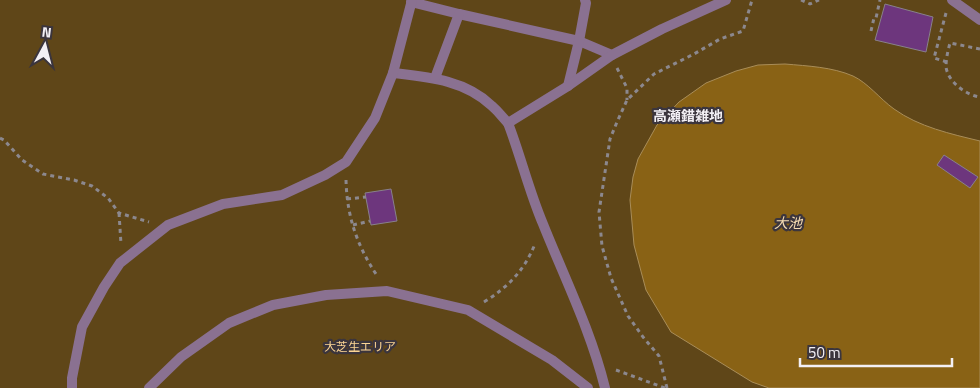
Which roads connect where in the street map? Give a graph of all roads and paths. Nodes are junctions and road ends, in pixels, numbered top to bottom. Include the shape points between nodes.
1 (585, 0) edge
2 (726, 0) edge
3 (752, 0) edge
4 (801, 0) edge
5 (818, 0) edge
6 (880, 0) edge
7 (411, 1) edge
8 (950, 4) edge
9 (460, 14) junction
10 (980, 20) edge
11 (871, 31) dead end
12 (578, 41) junction
13 (980, 49) edge
14 (612, 55) junction
15 (947, 62) junction
16 (393, 73) junction
17 (435, 78) junction
18 (568, 86) junction
19 (980, 97) edge
20 (628, 100) junction
21 (508, 123) junction
22 (0, 138) edge
23 (346, 162) junction
24 (366, 197) dead end
25 (347, 199) junction
26 (119, 213) junction
27 (370, 221) dead end
28 (542, 222) junction
29 (168, 225) junction
30 (353, 225) junction
31 (120, 263) junction
32 (387, 291) junction
33 (468, 310) junction
34 (601, 372) junction
35 (72, 388) edge
36 (149, 388) edge
37 (588, 388) edge
38 (605, 388) edge
39 (666, 388) edge

1 - 12 street
2 - 14 street
3 - 20 path via 743,32 720,39 654,74
4 - 5 path via 810,4
6 - 11 path
7 - 9 street
7 - 16 street
8 - 10 street
8 - 15 path via 934,58
9 - 12 street
9 - 17 street
12 - 14 street
12 - 18 street
13 - 15 path via 950,43
14 - 18 street
14 - 20 path via 627,88
15 - 19 path via 946,68 957,85 968,94
16 - 17 street
16 - 23 street via 375,118
17 - 21 street via 470,90 492,105
18 - 21 street
20 - 39 path via 610,139 599,212 602,246 611,278 628,316 659,356
21 - 28 street
22 - 26 path via 22,160 43,174 92,186 108,198
23 - 25 path
23 - 29 street via 282,196 222,204
24 - 25 path
25 - 30 path
26 - 29 path
26 - 31 path
27 - 30 path
28 - 33 path via 538,239 522,269 498,294
28 - 34 street via 587,329
29 - 31 street
30 - 32 path via 356,238
31 - 35 street via 82,327
32 - 33 street
32 - 36 street via 326,295 273,305 229,322 181,357
33 - 37 street via 552,360
34 - 38 street
34 - 39 path via 615,370

